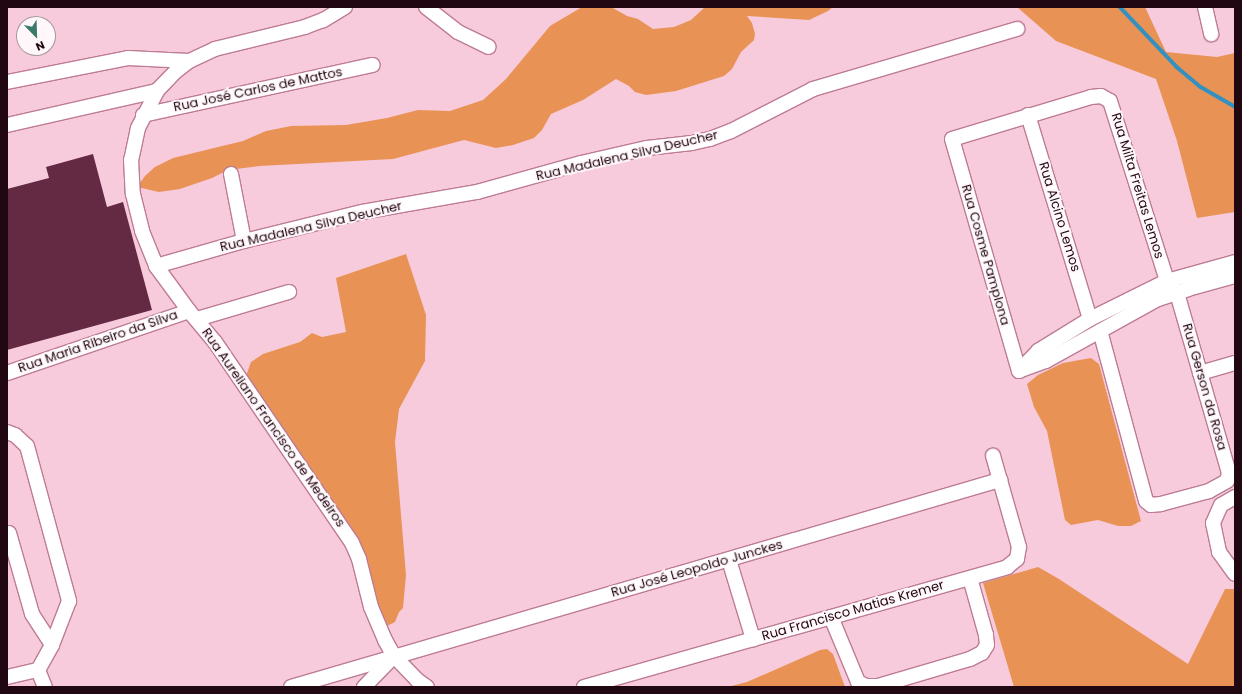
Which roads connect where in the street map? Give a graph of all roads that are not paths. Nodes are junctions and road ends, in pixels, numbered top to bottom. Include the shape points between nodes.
1 (345, 7) edge
2 (426, 7) edge
3 (1205, 7) edge
4 (1018, 29) dead end
5 (1211, 34) dead end
6 (489, 46) dead end
7 (189, 61) junction
8 (373, 65) dead end
9 (7, 82) edge
10 (157, 91) junction
11 (143, 115) junction
12 (1028, 116) junction
13 (7, 125) edge
14 (231, 174) dead end
15 (244, 241) junction
16 (1235, 262) edge
17 (156, 266) junction
18 (1235, 276) edge
19 (1167, 281) junction
20 (289, 292) dead end
21 (1177, 293) junction
22 (193, 315) junction
23 (1090, 319) junction
24 (1100, 331) junction
25 (1235, 363) edge
26 (1019, 370) junction
27 (1200, 372) junction
28 (7, 373) edge
29 (7, 432) edge
30 (1229, 451) edge
31 (993, 456) dead end
32 (1000, 480) junction
33 (1235, 497) edge
34 (10, 533) dead end
35 (729, 560) junction
36 (1235, 574) edge
37 (970, 578) junction
38 (831, 617) junction
39 (753, 639) junction
40 (52, 645) junction
41 (394, 656) junction
42 (38, 670) junction
43 (7, 678) edge
44 (604, 684) edge
45 (45, 687) edge
46 (291, 687) edge
47 (364, 687) edge
48 (427, 687) edge
49 (584, 687) edge

1 - 7 street, Rua Aureliano Francisco de Medeiros via 305,27 215,49
2 - 6 street via 458,32
3 - 5 street
4 - 15 street, Rua Madalena Silva Deucher via 813,89 710,139 647,148 477,192 362,212
7 - 9 street via 128,58
7 - 10 street, Rua Aureliano Francisco de Medeiros
8 - 11 street, Rua José Carlos de Mattos
10 - 11 street, Rua Aureliano Francisco de Medeiros
10 - 13 street
11 - 17 street, Rua Aureliano Francisco de Medeiros via 134,142 131,176 136,212
12 - 19 street, Rua Milta Freitas Lemos via 1084,98 1101,96 1110,101
12 - 23 street, Rua Alcino Lemos
12 - 26 street, Rua Cosme Pamplona via 952,139
14 - 15 street
15 - 17 street, Rua Madalena Silva Deucher
16 - 19 street
17 - 22 street, Rua Aureliano Francisco de Medeiros
18 - 21 street
19 - 21 street
19 - 23 street
20 - 22 street, Rua Maria Ribeiro da Silva
21 - 24 street via 1158,299
21 - 27 street, Rua Gerson da Rosa
22 - 28 street, Rua Maria Ribeiro da Silva
22 - 41 street, Rua Aureliano Francisco de Medeiros via 238,374 352,543 372,607
23 - 26 street via 1038,351
24 - 26 street via 1046,361
24 - 30 street, Rua Gerson da Rosa via 1144,497 1151,505 1209,491 1227,481
25 - 27 street
27 - 30 street, Rua Gerson da Rosa
29 - 40 street via 15,435 26,446 69,601
31 - 32 street, Rua Francisco Matias Kremer
32 - 35 street, Rua José Leopoldo Junckes
32 - 37 street, Rua Francisco Matias Kremer via 1019,554 1007,567
33 - 36 street via 1221,505 1213,523 1219,552
34 - 40 street via 32,614
35 - 39 street
35 - 41 street, Rua José Leopoldo Junckes
37 - 38 street, Rua Francisco Matias Kremer
37 - 38 street via 986,635 987,645 982,653 970,659 878,686 866,686 858,682
38 - 39 street, Rua Francisco Matias Kremer
39 - 44 street, Rua Francisco Matias Kremer
40 - 42 street
41 - 46 street, Rua José Leopoldo Junckes
41 - 47 street
41 - 48 street, Rua Aureliano Francisco de Medeiros
42 - 43 street
42 - 45 street
44 - 49 street, Rua Francisco Matias Kremer

